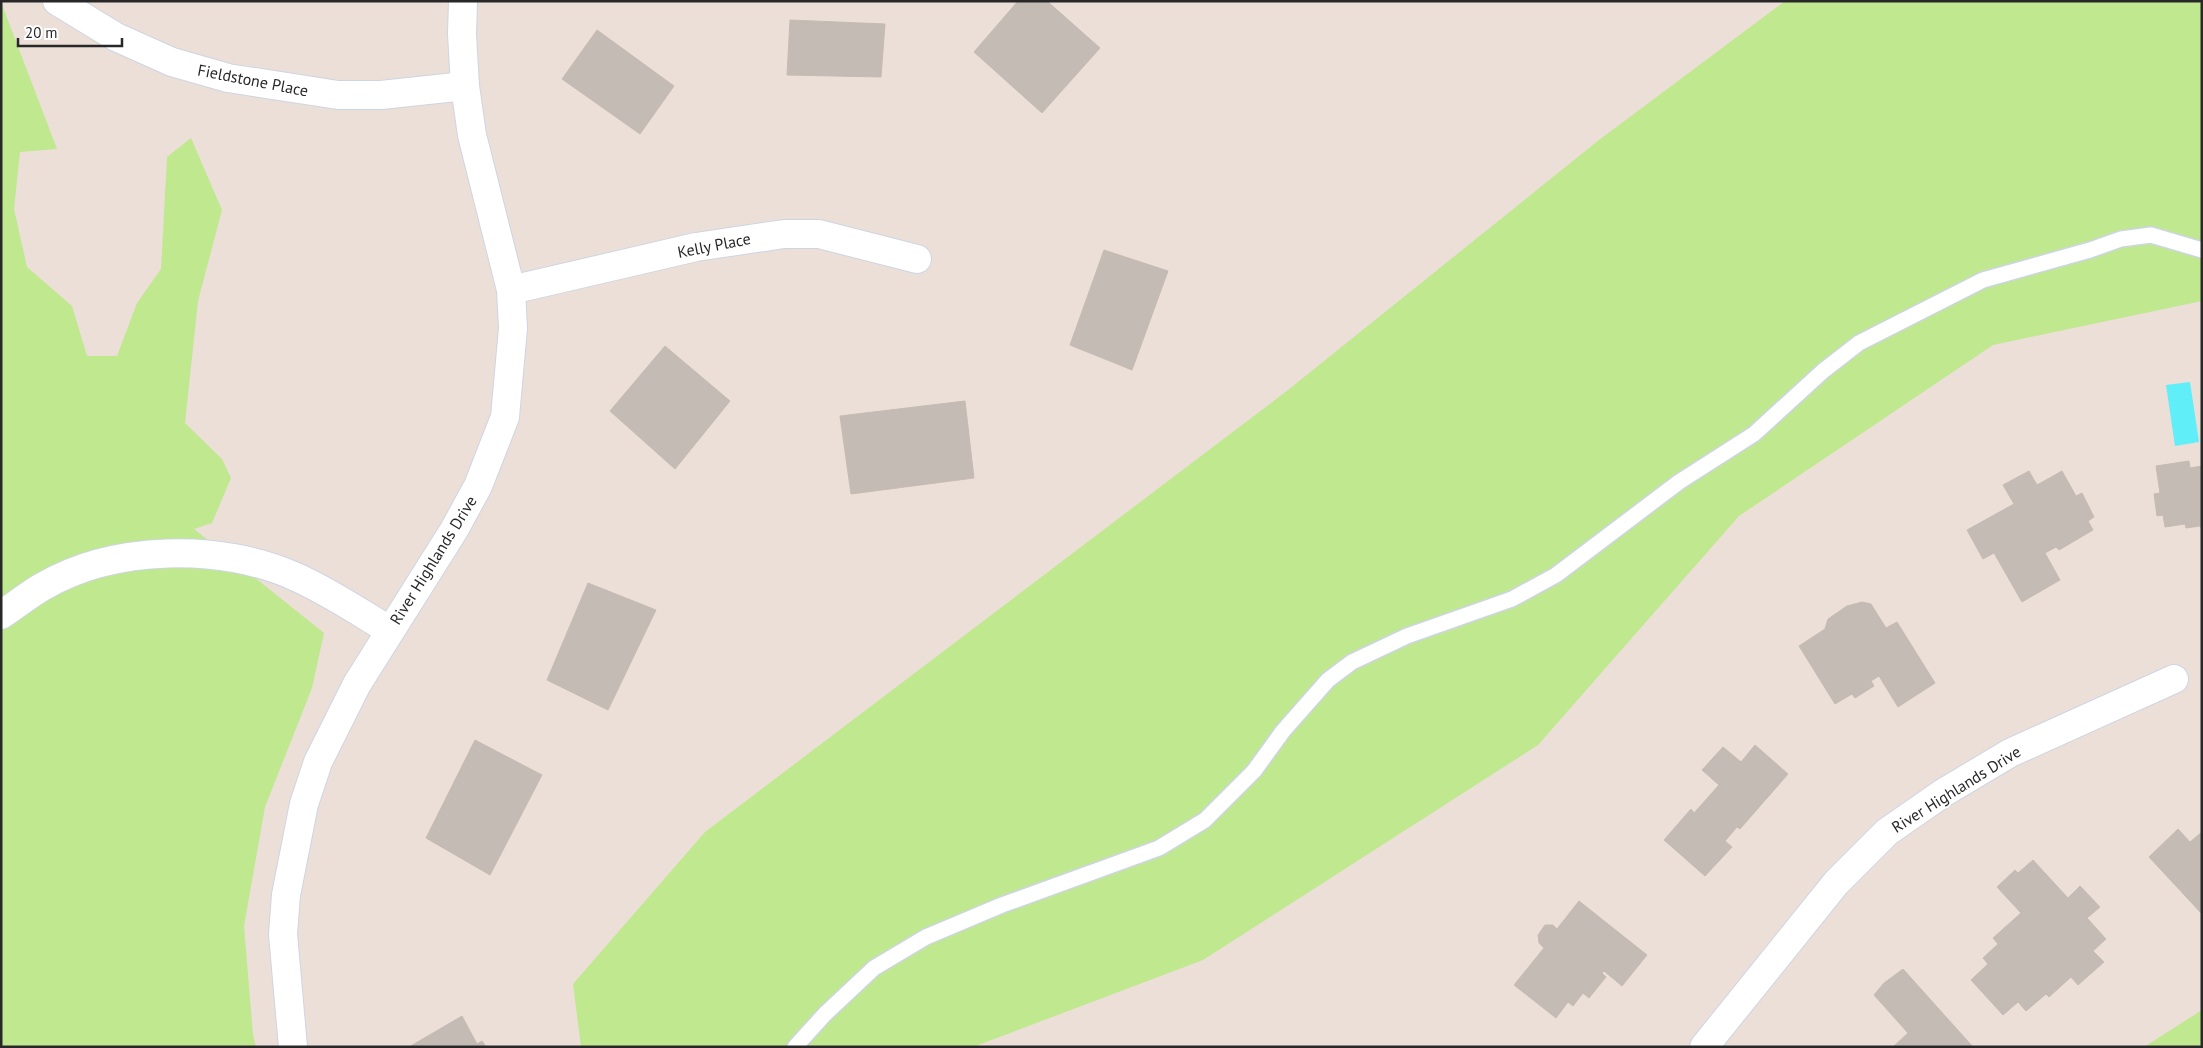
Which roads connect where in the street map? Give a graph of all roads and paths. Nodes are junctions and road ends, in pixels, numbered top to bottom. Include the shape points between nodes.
1 (57, 1) edge
2 (463, 1) edge
3 (465, 86) junction
4 (2202, 250) edge
5 (917, 259) dead end
6 (511, 290) junction
7 (1, 615) edge
8 (389, 630) junction
9 (2174, 679) dead end
10 (293, 1047) edge
11 (795, 1047) edge
12 (1704, 1047) edge

1 - 3 street, Fieldstone Place via 124,40 172,62 228,78 338,95
2 - 3 street, River Highlands Drive
3 - 6 street, River Highlands Drive via 472,135
4 - 11 lane via 2152,234 2121,239 1983,280 1859,343 1754,434 1679,482 1556,575 1512,599 1407,636 1352,662 1328,680 1254,771 1206,820 1159,848 1002,905 926,937 874,968
5 - 6 street, Kelly Place via 820,234 784,234 696,247
6 - 8 street, River Highlands Drive via 512,328 505,417 478,486 454,530
7 - 8 street via 43,586 93,565 183,552 220,556 296,576
8 - 10 street, River Highlands Drive via 357,684 318,762 296,835 283,934
9 - 12 street, River Highlands Drive via 2010,753 1943,793 1887,832 1836,883

